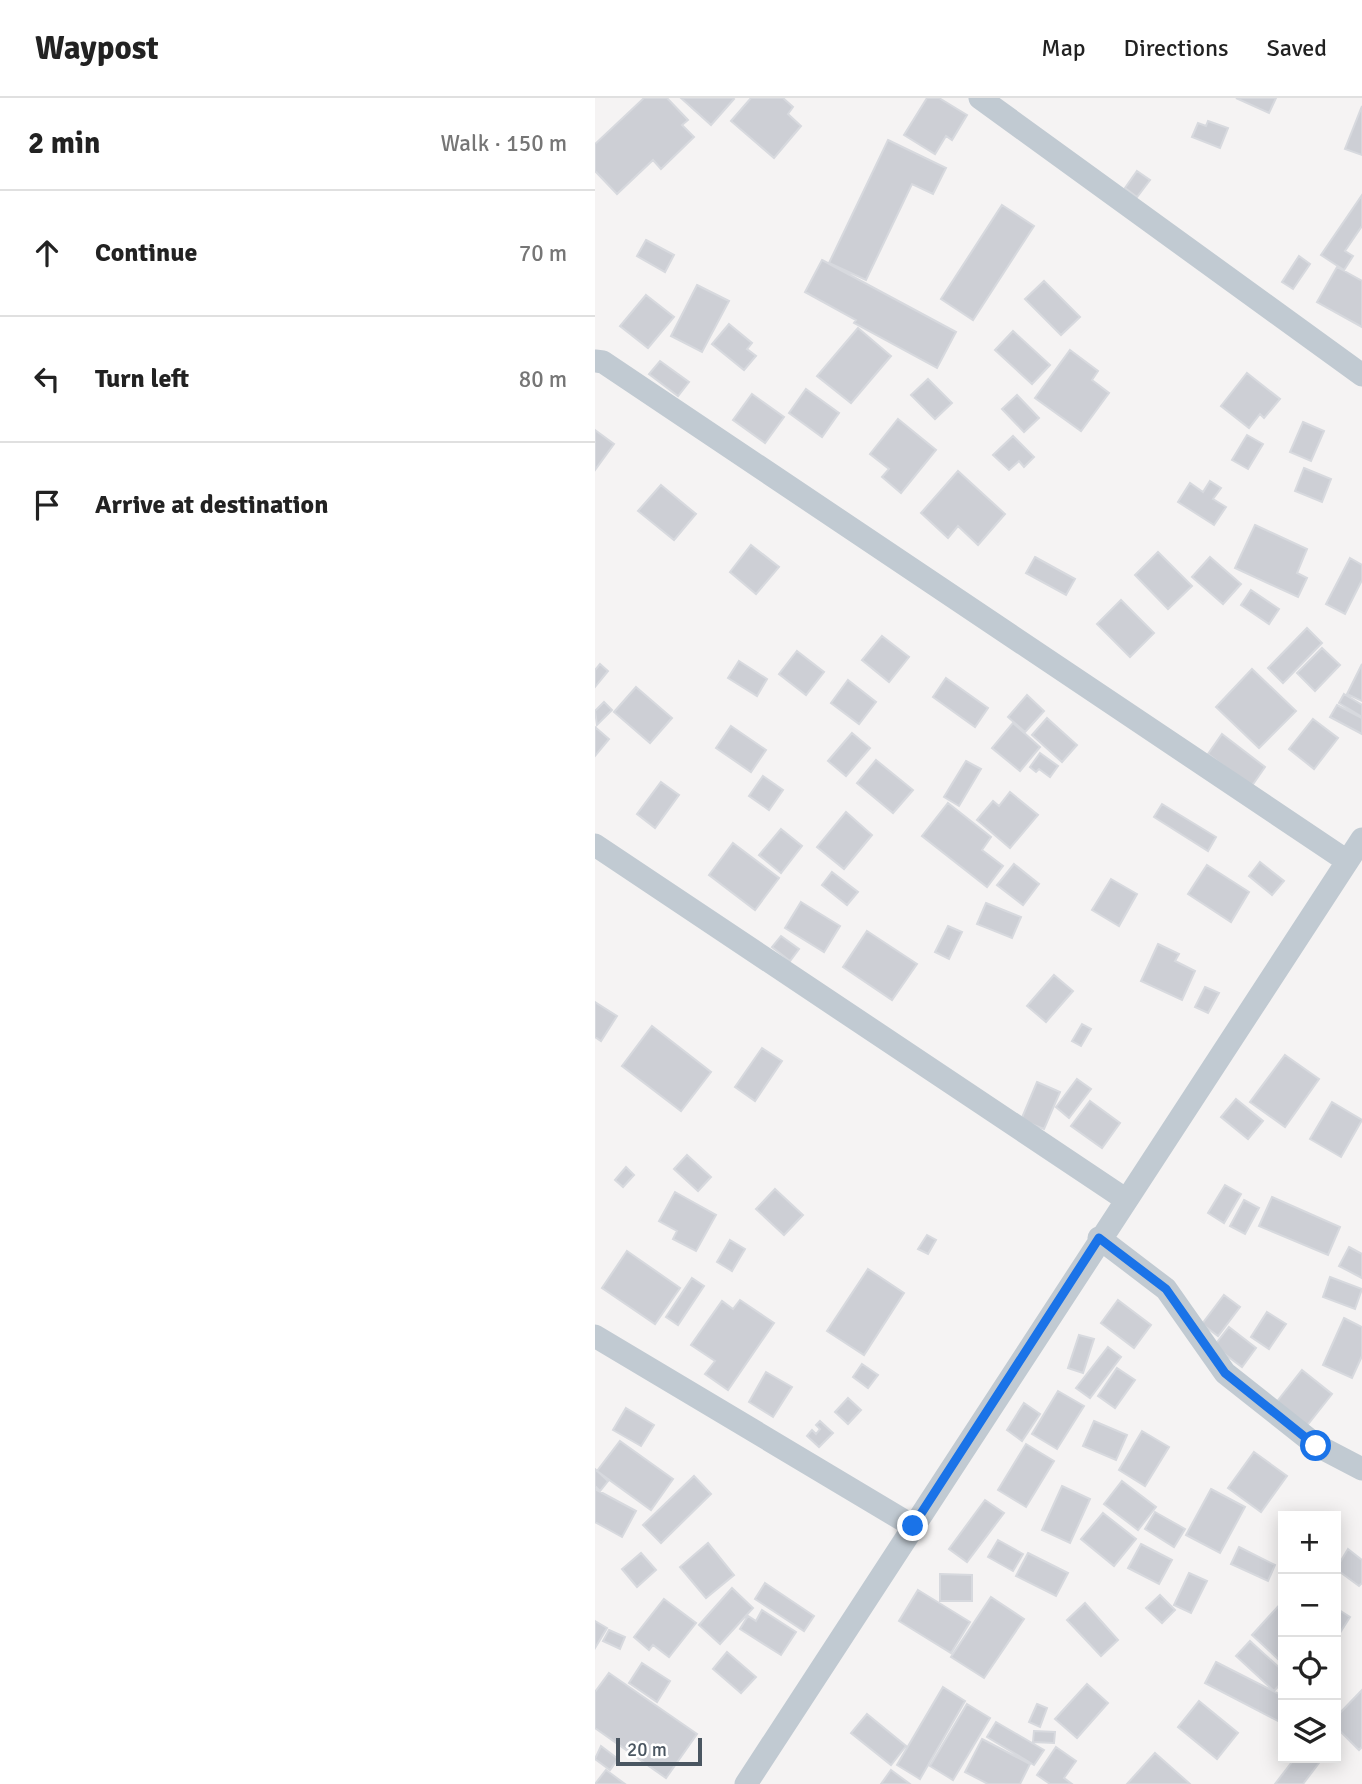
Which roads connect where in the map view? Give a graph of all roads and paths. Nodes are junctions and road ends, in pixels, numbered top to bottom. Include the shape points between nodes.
1 (981, 98) edge
2 (595, 361) edge
3 (1362, 375) edge
4 (1362, 838) edge
5 (595, 845) edge
6 (1347, 861) junction
7 (1125, 1199) junction
8 (1099, 1238) junction
9 (595, 1336) edge
10 (1362, 1469) edge
11 (913, 1526) junction
12 (745, 1784) edge

1 - 3 street
2 - 6 street via 603,362
4 - 6 street
5 - 7 street
6 - 7 street
7 - 8 street
8 - 10 street via 1166,1289 1225,1373 1316,1446
8 - 11 street
9 - 11 street
11 - 12 street

